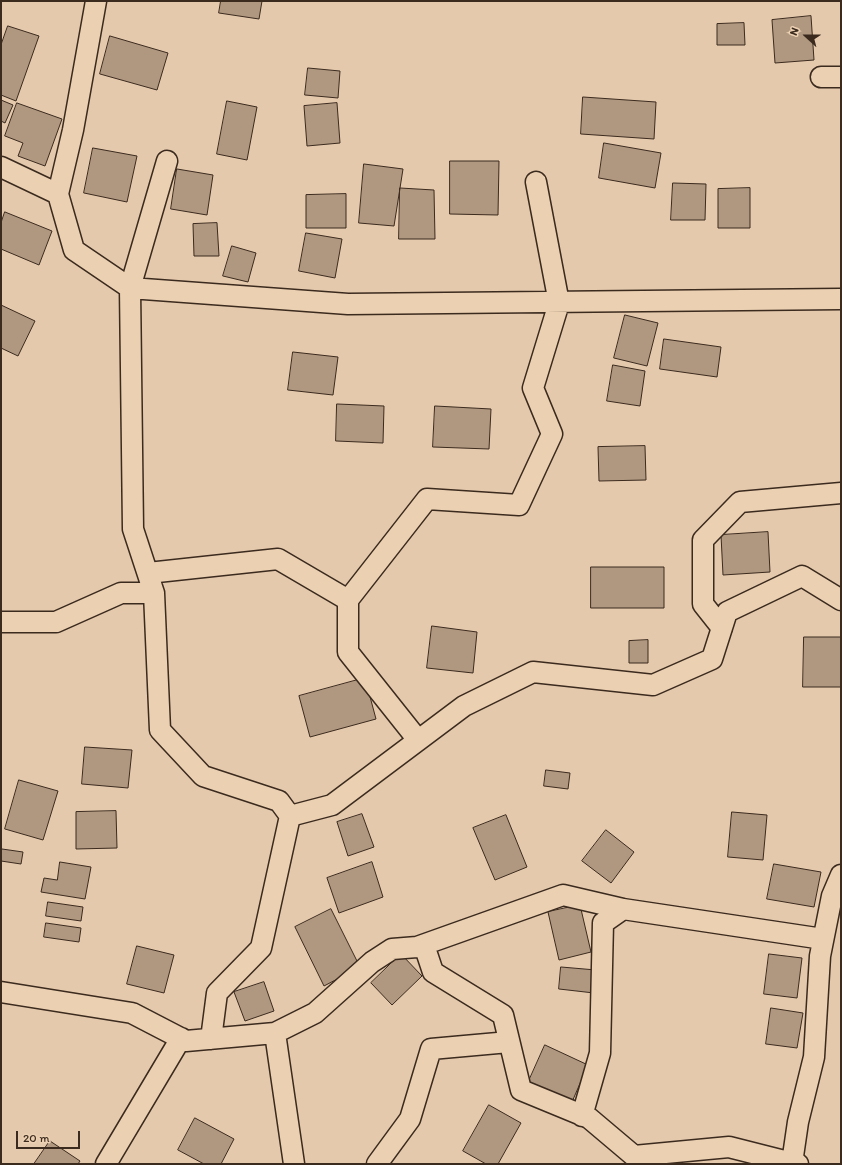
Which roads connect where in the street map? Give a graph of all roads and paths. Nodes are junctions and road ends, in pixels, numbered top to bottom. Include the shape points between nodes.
1 (96, 1) edge
2 (841, 76) edge
3 (821, 77) dead end
4 (167, 161) dead end
5 (1, 167) edge
6 (536, 182) dead end
7 (58, 194) junction
8 (130, 288) junction
9 (841, 299) edge
10 (559, 303) junction
11 (841, 493) edge
12 (148, 573) junction
13 (154, 594) junction
14 (348, 600) junction
15 (841, 600) edge
16 (1, 622) edge
17 (722, 628) junction
18 (418, 740) junction
19 (290, 816) junction
20 (841, 875) edge
21 (623, 909) junction
22 (824, 939) junction
23 (424, 945) junction
24 (1, 992) edge
25 (274, 1033) junction
26 (181, 1038) junction
27 (211, 1039) junction
28 (509, 1042) junction
29 (582, 1116) junction
30 (795, 1163) edge
31 (106, 1164) edge
32 (294, 1164) edge
33 (377, 1164) edge

1 - 7 street via 73,130
2 - 3 street
4 - 8 street
5 - 7 street
6 - 10 street
7 - 8 street via 74,250
8 - 10 street via 348,304
8 - 12 street via 133,529
9 - 10 street
10 - 14 street via 533,388 552,434 519,505 427,499
11 - 17 street via 740,502 703,540 703,604
12 - 13 street
12 - 14 street via 278,559
13 - 16 street via 122,593 56,622
13 - 19 street via 160,730 204,776 279,801
14 - 18 street via 348,652
15 - 17 street via 802,576 727,612
17 - 18 street via 712,659 653,685 533,672 464,706
18 - 19 street via 332,805
19 - 27 street via 261,948 217,993
20 - 22 street via 832,896
21 - 22 street
21 - 23 street via 563,896
21 - 29 street via 603,923 600,1053
22 - 30 street via 820,956 814,1057 798,1122
23 - 25 street via 392,949 372,962 315,1013
23 - 28 street via 433,972 503,1015
24 - 26 street via 132,1013
25 - 27 street
25 - 32 street
26 - 27 street via 186,1041
26 - 31 street
28 - 29 street via 521,1090
28 - 33 street via 431,1049 410,1119
29 - 30 street via 589,1118 634,1156 729,1147

